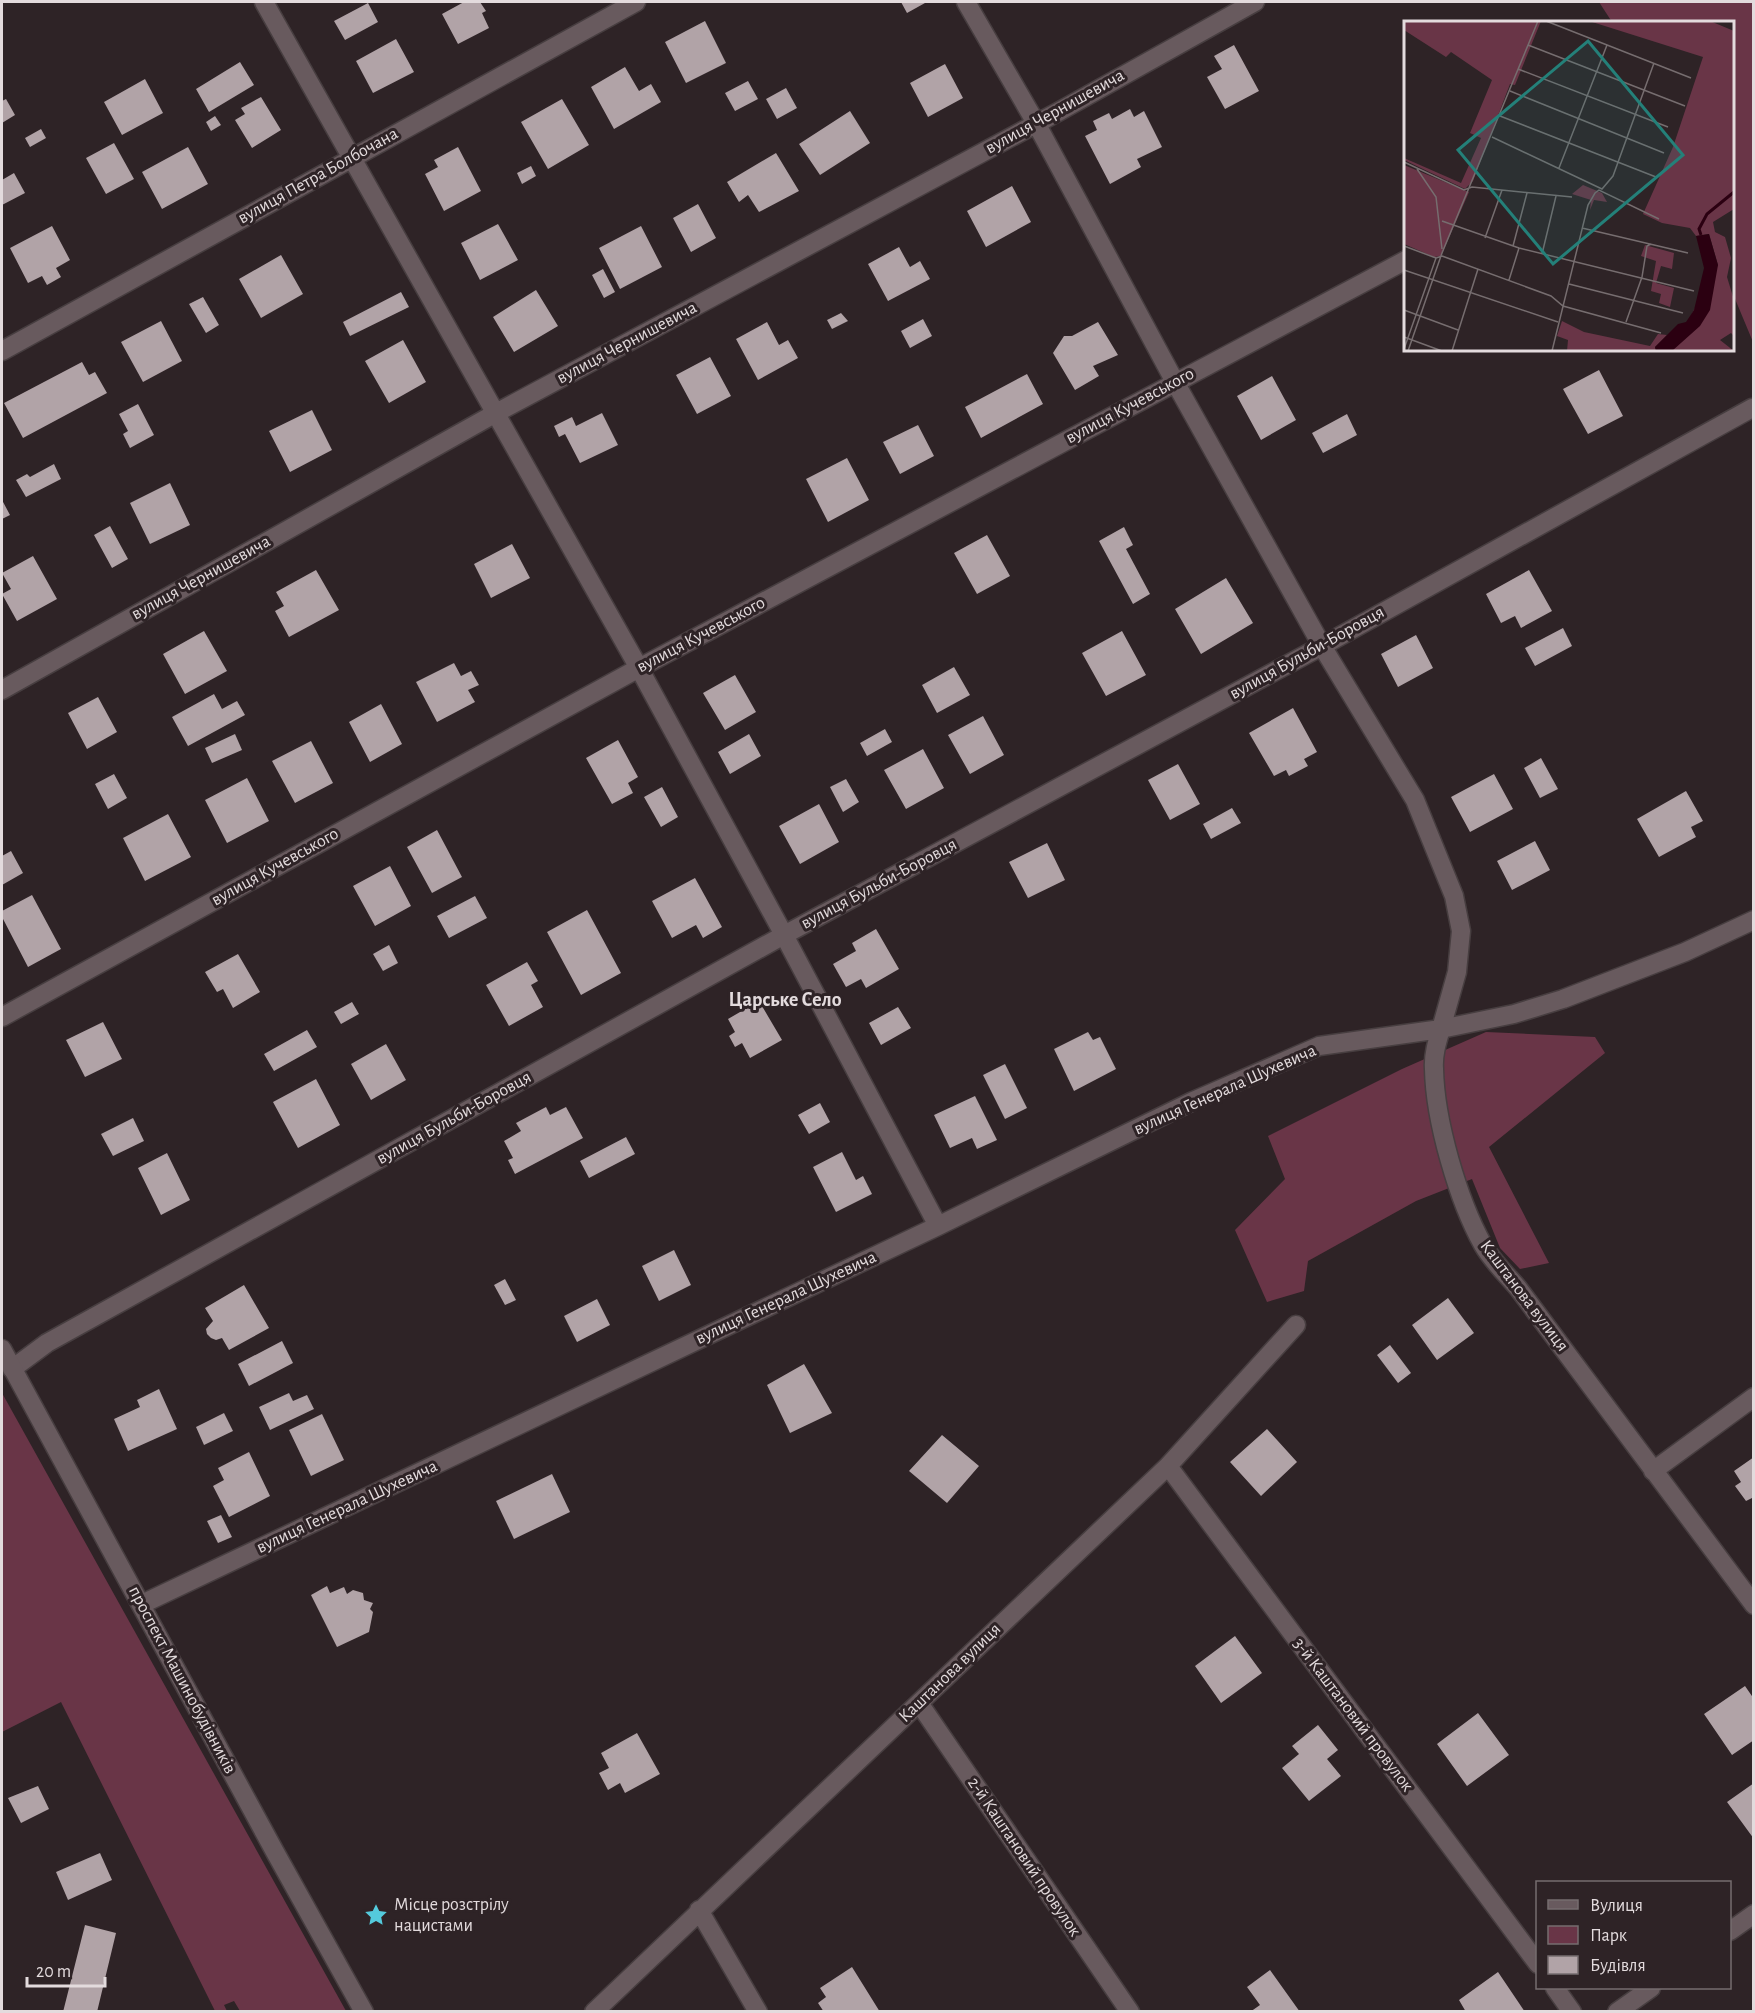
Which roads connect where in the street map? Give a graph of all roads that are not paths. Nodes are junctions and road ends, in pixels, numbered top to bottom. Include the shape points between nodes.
1 (264, 2) edge
2 (636, 2) edge
3 (966, 2) edge
4 (1255, 2) edge
5 (1036, 123) junction
6 (352, 158) junction
7 (1404, 261) edge
8 (2, 351) edge
9 (1175, 382) junction
10 (1752, 408) dead end
11 (496, 413) junction
12 (1322, 646) junction
13 (639, 668) junction
14 (2, 690) edge
15 (1754, 920) edge
16 (784, 935) junction
17 (2, 1017) edge
18 (1441, 1029) junction
19 (938, 1226) junction
20 (1296, 1325) dead end
21 (2, 1349) edge
22 (12, 1369) junction
23 (1754, 1397) edge
24 (1168, 1466) junction
25 (1653, 1471) junction
26 (142, 1604) junction
27 (1754, 1605) edge
28 (918, 1703) junction
29 (699, 1911) junction
30 (1754, 1914) edge
31 (1731, 1930) edge
32 (1536, 1961) edge
33 (1556, 1989) edge
34 (1650, 1989) edge
35 (364, 2012) edge
36 (594, 2012) edge
37 (758, 2012) edge
38 (1130, 2012) edge
39 (1572, 2012) edge
40 (1617, 2012) edge

1 - 6 street
2 - 6 street, вулиця Петра Болбочана
3 - 5 street
4 - 5 street, вулиця Чернишевича
5 - 9 street
5 - 11 street, вулиця Чернишевича
6 - 8 street, вулиця Петра Болбочана
6 - 11 street
7 - 9 street, вулиця Кучевського
9 - 12 street
9 - 13 street, вулиця Кучевського
10 - 12 street, вулиця Бульби-Боровця
11 - 13 street
11 - 14 street, вулиця Чернишевича
12 - 16 street, вулиця Бульби-Боровця
12 - 18 street via 1415,800 1454,896 1461,931 1457,972
13 - 16 street
13 - 17 street, вулиця Кучевського
15 - 18 street, вулиця Генерала Шухевича via 1685,952 1563,999
16 - 19 street
16 - 22 street, вулиця Бульби-Боровця via 47,1343
18 - 19 street, вулиця Генерала Шухевича via 1319,1046 1193,1101
18 - 25 street, Каштанова вулиця via 1434,1068 1443,1130 1459,1187 1484,1247
19 - 26 street, вулиця Генерала Шухевича
20 - 24 street, Каштанова вулиця
21 - 22 street, проспект Машинобудівників
22 - 26 street, проспект Машинобудівників
23 - 25 street
24 - 28 street, Каштанова вулиця
24 - 32 street, 3-й Каштановий провулок
25 - 27 street, Каштанова вулиця
26 - 35 street, проспект Машинобудівників
28 - 29 street, Каштанова вулиця
28 - 38 street, 2-й Каштановий провулок
29 - 36 street, Каштанова вулиця
29 - 37 street
30 - 31 street
33 - 39 street
34 - 40 street

